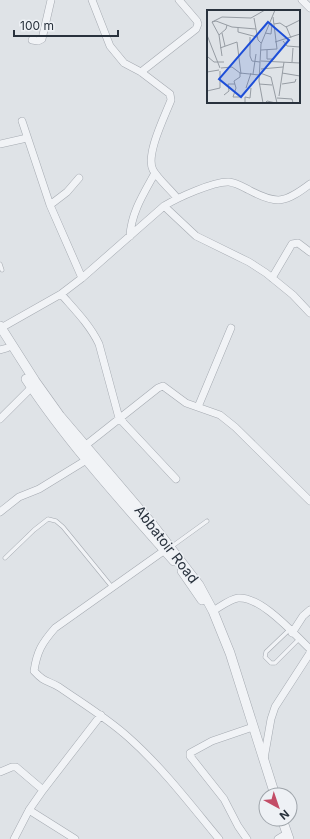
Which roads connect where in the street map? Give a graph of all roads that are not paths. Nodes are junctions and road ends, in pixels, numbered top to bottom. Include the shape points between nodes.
1 (52, 0) edge
2 (92, 0) edge
3 (179, 0) edge
4 (302, 0) edge
5 (310, 8) edge
6 (32, 40) dead end
7 (141, 72) junction
8 (22, 121) dead end
9 (26, 138) junction
10 (0, 144) edge
11 (155, 173) junction
12 (79, 178) dead end
13 (310, 184) edge
14 (177, 198) junction
15 (50, 205) junction
16 (164, 206) junction
17 (130, 236) junction
18 (310, 252) edge
19 (0, 264) edge
20 (2, 270) dead end
21 (82, 278) junction
22 (272, 278) junction
23 (61, 294) junction
24 (310, 313) edge
25 (231, 328) dead end
26 (0, 330) edge
27 (4, 349) edge
28 (32, 387) junction
29 (198, 407) junction
30 (119, 418) junction
31 (0, 419) edge
32 (86, 445) junction
33 (88, 459) junction
34 (176, 479) dead end
35 (310, 501) edge
36 (0, 512) edge
37 (207, 521) dead end
38 (168, 549) junction
39 (5, 558) dead end
40 (112, 587) junction
41 (310, 610) edge
42 (214, 611) junction
43 (290, 631) junction
44 (299, 639) junction
45 (310, 649) edge
46 (310, 652) edge
47 (100, 715) junction
48 (250, 728) junction
49 (264, 761) junction
50 (0, 772) edge
51 (268, 787) edge
52 (272, 787) edge
53 (43, 790) junction
54 (29, 810) junction
55 (280, 827) edge
56 (282, 827) edge
57 (283, 838) edge
58 (14, 839) edge
59 (75, 839) edge
60 (219, 839) edge
61 (247, 839) edge

1 - 6 street via 42,39
2 - 7 street via 110,46 124,63
3 - 7 street via 197,21 196,29
4 - 5 street
7 - 11 street via 170,94 171,100 151,153 150,163
8 - 9 street
9 - 10 street
9 - 15 street
11 - 14 street
11 - 17 street via 135,212
12 - 15 street via 67,192
13 - 14 street via 288,199 266,199 229,182
14 - 16 street
15 - 21 street
16 - 17 street
16 - 22 street via 196,236 249,262
17 - 21 street
18 - 22 street via 298,243 292,244
19 - 20 lane
21 - 23 street
22 - 24 street
23 - 26 street
23 - 30 street via 88,325 99,344
25 - 29 street
26 - 27 street, Abbatoir Road
26 - 32 street, Abbatoir Road via 60,416
27 - 28 street, Abbatoir Road
28 - 31 street
28 - 33 street, Abbatoir Road
29 - 30 street via 186,403 162,386
29 - 35 street via 220,415 235,427
30 - 32 street
30 - 34 street
32 - 38 street, Abbatoir Road
33 - 36 street via 38,489 19,497
33 - 38 street, Abbatoir Road
37 - 38 lane
38 - 40 street
38 - 42 street, Abbatoir Road via 199,585
38 - 48 street, Abbatoir Road via 214,620
39 - 40 lane via 48,519 56,521
40 - 47 street via 55,628 44,640 36,655 34,671 42,680 57,686
41 - 43 street
42 - 43 street via 237,598 246,599 265,608
42 - 49 street, Abbatoir Road
43 - 44 street
43 - 44 lane via 266,652 265,657 271,663 275,663
44 - 45 street
46 - 49 street via 275,707
47 - 53 street
47 - 60 street via 128,737 178,788
48 - 51 street, Abbatoir Road
48 - 61 street via 212,741 190,753 224,799
49 - 52 street, Abbatoir Road
50 - 53 street via 16,767
53 - 54 street
54 - 58 street
54 - 59 street
55 - 57 street
56 - 57 street

